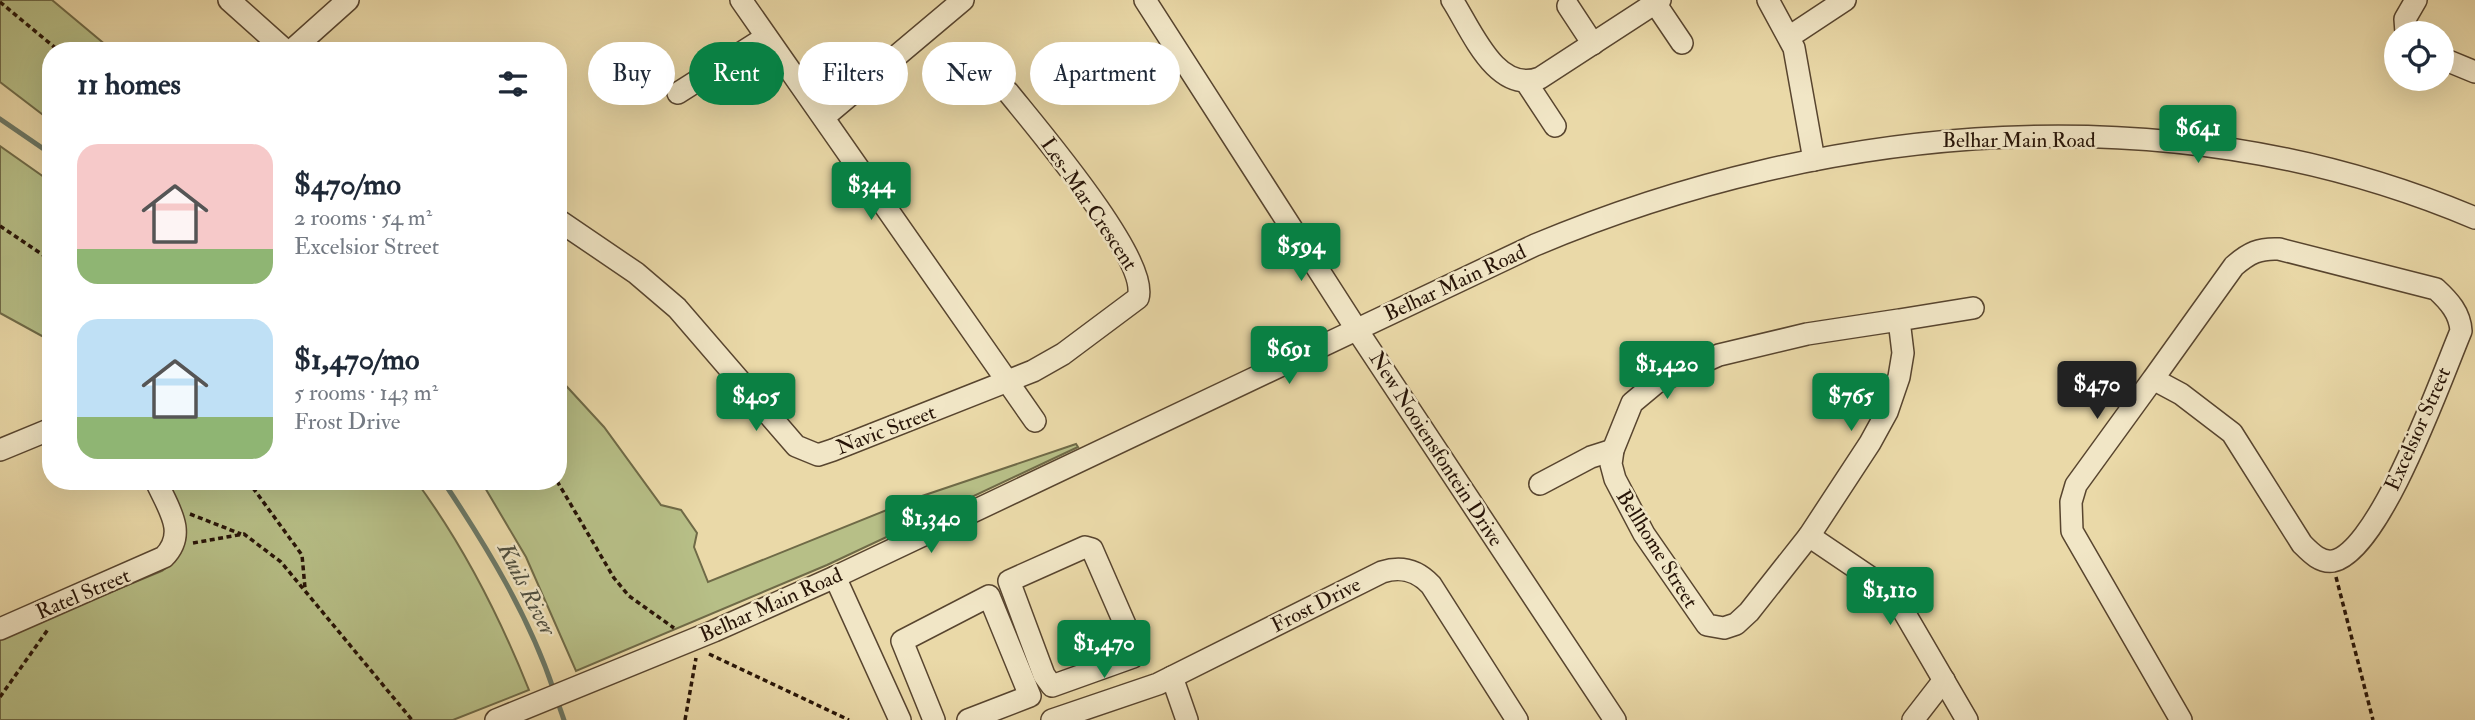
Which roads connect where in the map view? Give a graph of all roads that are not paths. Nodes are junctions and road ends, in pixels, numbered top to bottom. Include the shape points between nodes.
1 (229, 0) edge
2 (348, 0) edge
3 (741, 0) edge
4 (963, 0) edge
5 (1145, 0) edge
6 (1452, 0) edge
7 (1768, 0) edge
8 (1845, 0) edge
9 (2416, 0) edge
10 (1658, 1) edge
11 (1568, 6) dead end
12 (2405, 21) edge
13 (766, 37) junction
14 (1789, 37) junction
15 (278, 42) edge
16 (299, 42) edge
17 (1682, 43) dead end
18 (1593, 44) junction
19 (2454, 63) edge
20 (2475, 72) edge
21 (1526, 82) junction
22 (678, 93) dead end
23 (1016, 103) edge
24 (824, 117) junction
25 (1555, 126) dead end
26 (1815, 160) junction
27 (2475, 218) edge
28 (567, 226) edge
29 (1973, 309) dead end
30 (1899, 320) junction
31 (1357, 330) junction
32 (2153, 379) junction
33 (1009, 382) junction
34 (1035, 421) dead end
35 (42, 433) edge
36 (0, 450) edge
37 (1613, 450) junction
38 (1540, 484) dead end
39 (160, 490) edge
40 (1809, 536) junction
41 (835, 577) junction
42 (0, 629) edge
43 (1094, 671) junction
44 (1172, 677) junction
45 (1944, 680) junction
46 (1104, 703) junction
47 (1020, 711) edge
48 (496, 720) edge
49 (900, 720) edge
50 (934, 720) edge
51 (968, 720) edge
52 (1052, 720) edge
53 (1187, 720) edge
54 (1517, 720) edge
55 (1615, 720) edge
56 (1913, 720) edge
57 (1967, 720) edge
58 (2181, 720) edge

1 - 15 street
2 - 16 street
3 - 13 street
4 - 24 street
5 - 31 street, New Nooiensfontein Drive
6 - 21 street via 1495,66 1508,78
7 - 14 street
8 - 14 street
9 - 12 street
10 - 17 street
10 - 18 street
11 - 18 street
13 - 22 street
13 - 24 street
14 - 26 street
18 - 21 street
19 - 20 street
21 - 25 street
23 - 33 street, Les-Mar Crescent via 1076,176 1131,260 1141,289 1127,309 1063,354
24 - 33 street
26 - 27 street, Belhar Main Road via 1982,136 2186,143 2365,179
26 - 31 street, Belhar Main Road via 1629,207 1535,245
28 - 33 street, Navic Street via 636,273 677,308 803,450 818,455
29 - 30 street, Bellhome Street
30 - 37 street, Bellhome Street via 1807,334 1719,355 1656,383 1632,403
30 - 40 street, Bellhome Street via 1903,353 1887,412
31 - 41 street, Belhar Main Road
31 - 55 street, New Nooiensfontein Drive
32 - 32 street, Excelsior Street via 2234,266 2264,248 2436,289 2460,322 2461,331 2375,525 2357,546 2331,561 2313,556 2302,544 2232,433
32 - 58 street, Excelsior Street via 2076,485 2070,513 2072,531
33 - 34 street
35 - 36 street
37 - 38 street
37 - 40 street, Bellhome Street via 1611,464 1622,497 1707,625 1724,628 1736,624
39 - 42 street, Ratel Street via 176,528 169,552
40 - 45 street via 1897,600
41 - 48 street, Belhar Main Road
41 - 49 street
43 - 43 street via 1137,652 1092,549 1085,547 1009,583 1050,685
43 - 46 street
44 - 46 street, Frost Drive
44 - 53 street
44 - 54 street, Frost Drive via 1382,572 1406,570 1431,585
45 - 56 street
45 - 57 street
46 - 52 street, Frost Drive
47 - 50 street via 1030,692 993,600 986,596 902,641
47 - 51 street

